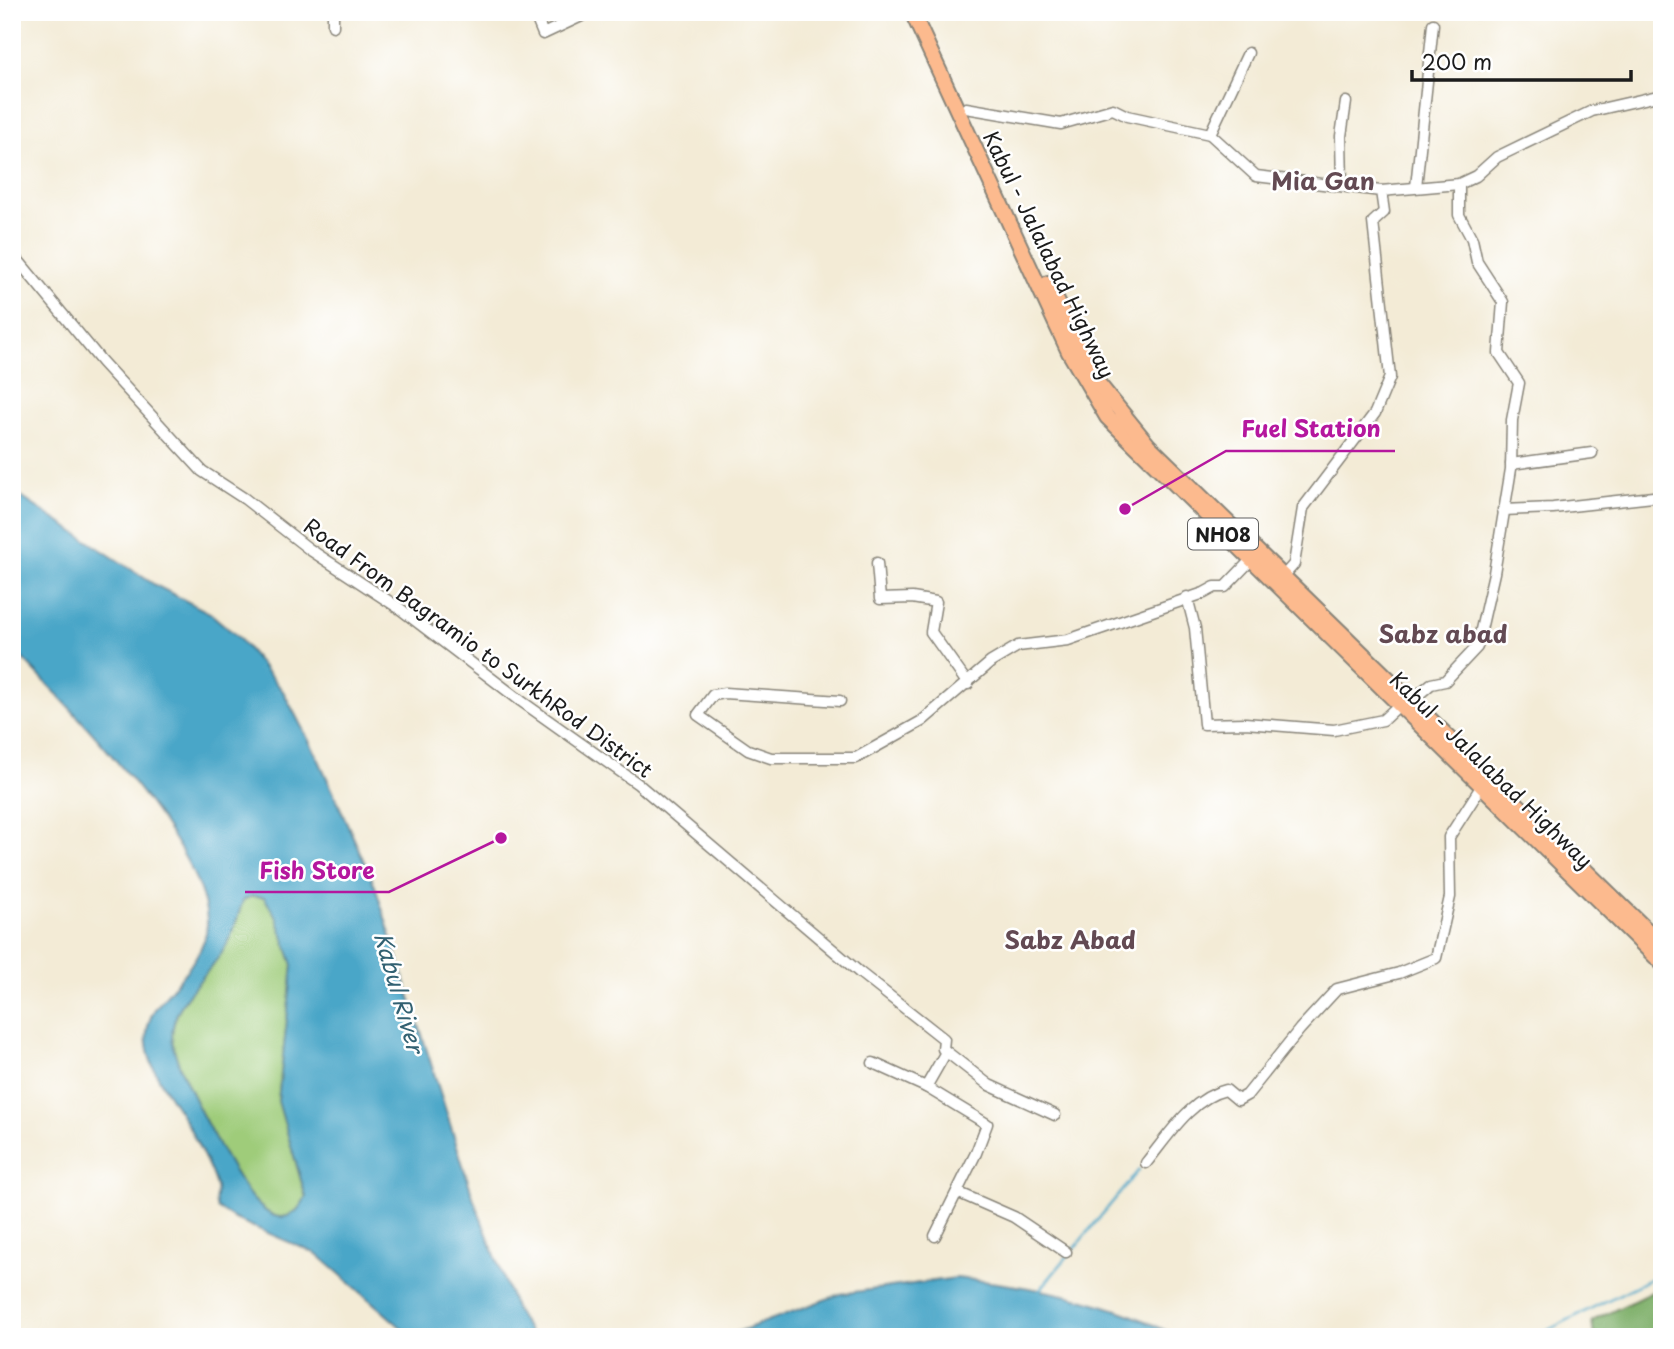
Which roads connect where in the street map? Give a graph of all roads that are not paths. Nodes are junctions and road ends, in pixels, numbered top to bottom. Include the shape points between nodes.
1 (333, 12) edge
2 (534, 12) edge
3 (590, 12) edge
4 (912, 12) edge
5 (921, 12) edge
6 (1433, 24) dead end
7 (333, 26) dead end
8 (1248, 53) dead end
9 (1662, 95) edge
10 (1346, 102) dead end
11 (966, 108) junction
12 (1210, 134) junction
13 (1459, 184) junction
14 (1342, 186) junction
15 (1416, 187) junction
16 (1381, 191) junction
17 (12, 253) edge
18 (1592, 453) dead end
19 (1511, 464) junction
20 (1662, 496) edge
21 (1503, 510) junction
22 (1250, 561) junction
23 (877, 563) dead end
24 (1279, 581) junction
25 (1187, 597) junction
26 (968, 684) junction
27 (841, 701) dead end
28 (1404, 704) junction
29 (1481, 787) junction
30 (1662, 945) edge
31 (1662, 963) edge
32 (944, 1050) junction
33 (873, 1063) dead end
34 (926, 1087) junction
35 (1055, 1115) dead end
36 (1146, 1163) dead end
37 (957, 1192) junction
38 (935, 1236) dead end
39 (1066, 1252) dead end

1 - 7 street
2 - 3 street via 543,34
4 - 22 highway, Kabul - Jalalabad Highway / NH08 via 1069,352 1107,417
5 - 11 highway, Kabul - Jalalabad Highway / NH08
6 - 15 street
8 - 12 street
9 - 13 street via 1592,111 1497,156 1476,176
10 - 14 street
11 - 12 street via 1061,124 1113,109
11 - 24 highway, Kabul - Jalalabad Highway / NH08 via 1097,382 1148,445
12 - 14 street via 1256,176
13 - 15 street
13 - 19 street via 1459,215 1472,239 1477,262 1503,302 1499,353 1519,383
14 - 16 street
15 - 16 street
16 - 24 street via 1384,212 1373,222 1390,377 1375,413 1303,508 1294,564
17 - 32 street, Road From Bagramio to SurkhRod District via 102,362 202,471 399,608 638,784 944,1039
18 - 19 street
19 - 21 street
20 - 21 street
21 - 28 street via 1477,648 1445,681 1431,684
22 - 24 highway, Kabul - Jalalabad Highway / NH08
22 - 25 street via 1225,587
23 - 26 street via 880,599 936,602 931,632
24 - 28 highway, Kabul - Jalalabad Highway / NH08
25 - 26 street via 1068,640 1018,646 991,662
25 - 28 street via 1195,628 1204,724 1334,730 1383,720
26 - 27 street via 922,721 856,758 771,758 748,750 698,715 713,695 725,693
28 - 29 highway, Kabul - Jalalabad Highway / NH08
28 - 30 highway, Kabul - Jalalabad Highway / NH08
29 - 31 highway, Kabul - Jalalabad Highway / NH08
29 - 36 street via 1450,837 1450,897 1436,958 1337,989 1247,1095 1238,1100 1226,1090 1209,1094 1175,1126
32 - 34 street
32 - 35 street via 989,1085
33 - 34 street
34 - 37 street via 987,1124
37 - 38 street
37 - 39 street via 1014,1217

